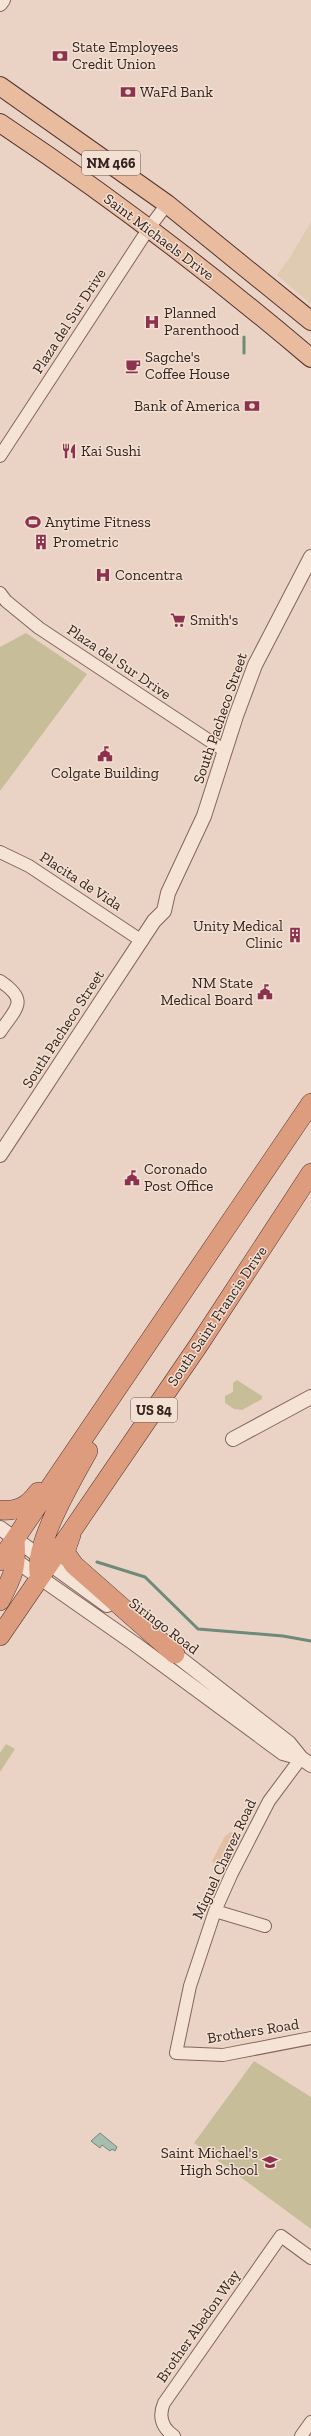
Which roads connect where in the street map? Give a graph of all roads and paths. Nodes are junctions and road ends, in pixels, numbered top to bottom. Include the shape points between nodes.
1 (3, 0) edge
2 (0, 4) edge
3 (0, 86) edge
4 (0, 123) edge
5 (167, 204) junction
6 (149, 228) junction
7 (311, 321) edge
8 (311, 358) edge
9 (0, 456) edge
10 (311, 557) edge
11 (0, 593) edge
12 (225, 751) junction
13 (0, 852) edge
14 (142, 940) junction
15 (0, 981) edge
16 (0, 1032) edge
17 (311, 1103) edge
18 (0, 1155) edge
19 (311, 1173) edge
20 (311, 1195) edge
21 (258, 1255) junction
22 (136, 1361) junction
23 (311, 1397) edge
24 (87, 1432) junction
25 (233, 1439) dead end
26 (0, 1510) edge
27 (72, 1530) junction
28 (6, 1549) edge
29 (43, 1565) junction
30 (0, 1601) edge
31 (0, 1636) edge
32 (175, 1654) junction
33 (306, 1761) edge
34 (215, 1911) junction
35 (265, 1926) dead end
36 (311, 2038) edge
37 (176, 2053) joint
38 (311, 2258) edge
39 (311, 2422) edge
40 (174, 2436) edge
41 (301, 2436) edge

1 - 2 street
3 - 5 main road, Saint Michaels Drive / NM 466
4 - 6 main road, Saint Michaels Drive / NM 466
5 - 6 street, Plaza del Sur Drive
5 - 7 main road, Saint Michaels Drive / NM 466
6 - 8 main road, Saint Michaels Drive / NM 466
6 - 9 street, Plaza del Sur Drive
10 - 12 street, South Pacheco Street via 255,665
11 - 12 street, Plaza del Sur Drive via 6,601 40,628
12 - 14 street, South Pacheco Street via 204,816 168,893 155,905 152,914 154,921
13 - 14 street, Placita de Vida via 29,866
14 - 18 street, South Pacheco Street
15 - 16 street via 15,992 18,999 15,1009
17 - 22 highway, US 84
19 - 21 highway, South Saint Francis Drive / US 84
20 - 21 highway
21 - 27 highway, South Saint Francis Drive / US 84
22 - 24 highway, US 84
22 - 29 highway via 77,1471 45,1538
23 - 25 street
24 - 26 highway via 27,1505 14,1511
24 - 28 highway, US 84
27 - 29 highway, South Saint Francis Drive / US 84
27 - 32 highway via 65,1552 74,1565
28 - 29 street, Siringo Road
28 - 29 street, Siringo Road
28 - 30 highway via 13,1577
29 - 31 highway, South Saint Francis Drive / US 84
29 - 32 street, Siringo Road
29 - 33 street, Siringo Road via 268,1742 283,1752
32 - 33 street, Siringo Road via 289,1743
33 - 34 street, Miguel Chavez Road via 269,1801
34 - 35 street
34 - 37 street, Miguel Chavez Road via 190,1986
36 - 37 street, Brothers Road via 223,2055
38 - 40 street, Brother Abedon Way via 281,2236 164,2403 160,2411 161,2418 168,2432
39 - 41 street

